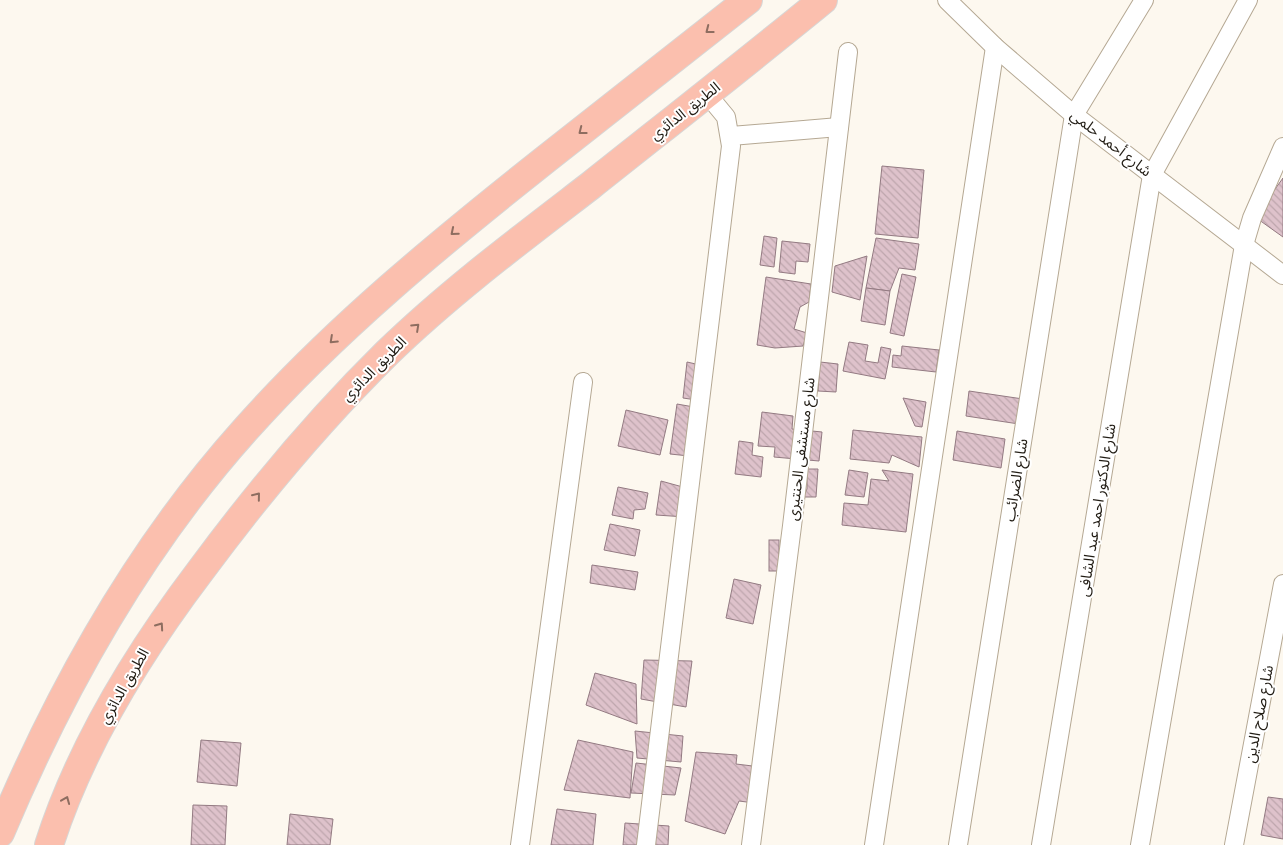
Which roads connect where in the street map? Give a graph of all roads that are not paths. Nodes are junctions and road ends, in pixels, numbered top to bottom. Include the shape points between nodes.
1 (748, 0) edge
2 (823, 0) edge
3 (948, 0) edge
4 (1144, 0) edge
5 (1248, 0) edge
6 (995, 47) junction
7 (848, 52) dead end
8 (707, 94) junction
9 (1074, 115) junction
10 (839, 127) junction
11 (731, 136) junction
12 (1283, 147) edge
13 (1152, 175) junction
14 (1244, 245) junction
15 (1283, 275) edge
16 (583, 382) dead end
17 (1283, 584) edge
18 (0, 833) edge
19 (48, 845) edge
20 (520, 845) edge
21 (646, 845) edge
22 (751, 845) edge
23 (874, 845) edge
24 (958, 845) edge
25 (1041, 845) edge
26 (1140, 845) edge
27 (1234, 845) edge

1 -> 18 highway via 414,266 325,347 244,431 173,520 141,567 49,725
2 - 8 highway, الطريق الدائري
3 - 6 street, شارع أحمد حلمي
4 - 9 street
5 - 13 street, شارع الدكتور احمد عبد الشافى
6 - 9 street, شارع أحمد حلمي
6 - 23 street
7 - 10 street, شارع مستشفى الحنتيرى
8 - 11 street via 726,117
19 -> 8 highway, الطريق الدائري via 95,737 150,640 283,464 352,389 426,317
9 - 13 street, شارع أحمد حلمي
9 - 24 street, شارع الضرائب
10 - 11 street
10 - 22 street, شارع مستشفى الحنتيرى
11 - 21 street
12 - 14 street via 1252,218
13 - 14 street, شارع أحمد حلمي
13 - 25 street, شارع الدكتور احمد عبد الشافى
14 - 15 street, شارع أحمد حلمي
14 - 26 street
16 - 20 street
17 - 27 street, شارع صلاح الدين

